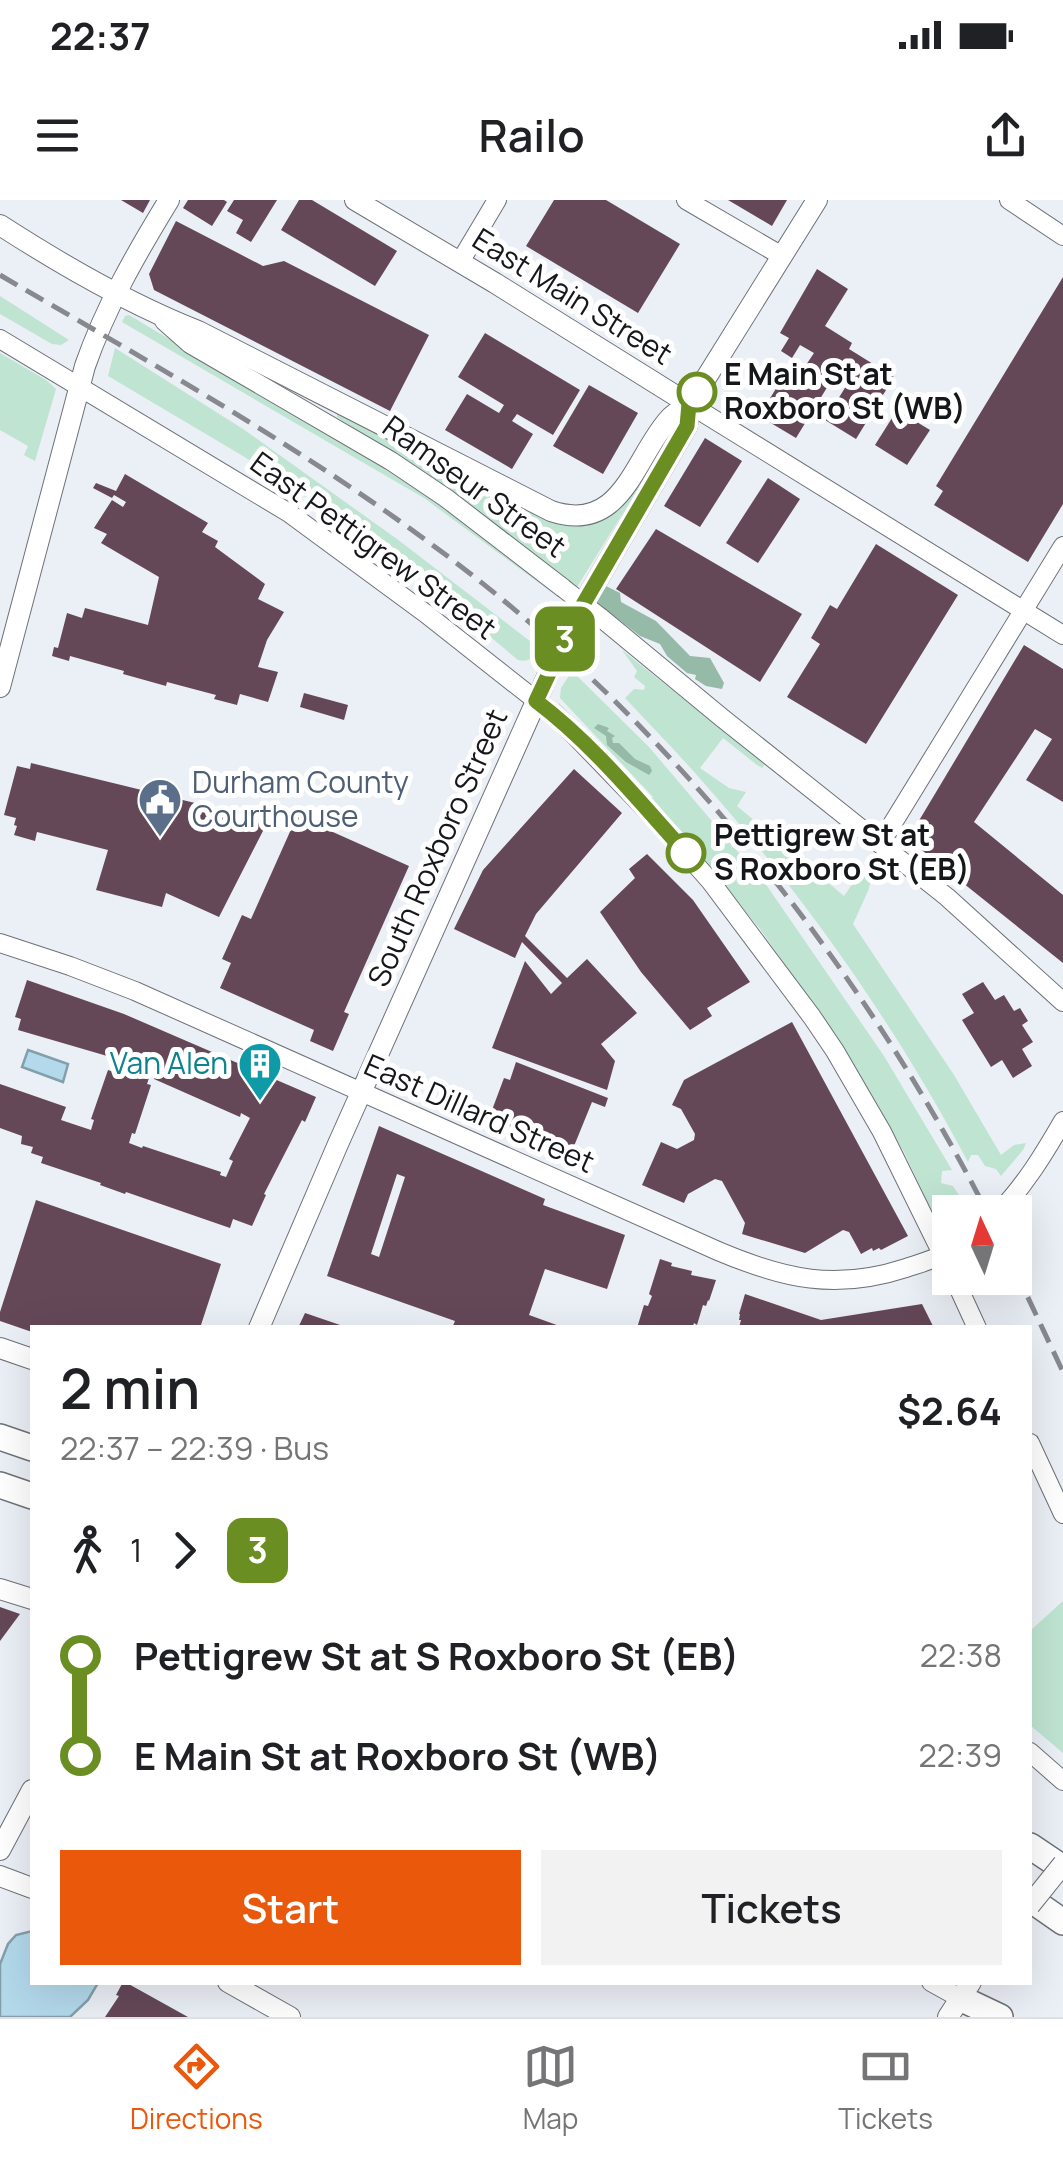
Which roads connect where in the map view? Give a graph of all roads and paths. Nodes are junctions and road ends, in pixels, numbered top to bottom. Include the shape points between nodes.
1 (169, 200) edge
2 (355, 200) edge
3 (497, 200) edge
4 (686, 200) edge
5 (818, 200) edge
6 (1009, 200) edge
7 (0, 225) edge
8 (1063, 236) edge
9 (782, 256) junction
10 (460, 262) junction
11 (115, 292) junction
12 (156, 314) junction
13 (0, 339) edge
14 (80, 386) junction
15 (689, 404) junction
16 (1063, 546) edge
17 (1024, 611) junction
18 (1063, 635) edge
19 (0, 687) edge
20 (536, 701) junction
21 (880, 844) junction
22 (0, 943) edge
23 (1063, 1002) edge
24 (362, 1092) junction
25 (1063, 1121) edge
26 (1014, 1195) edge
27 (932, 1227) edge
28 (932, 1262) edge
29 (962, 1295) edge
30 (260, 1325) edge
31 (976, 1325) edge
32 (0, 1348) edge
33 (30, 1358) edge
34 (0, 1437) edge
35 (30, 1447) edge
36 (1032, 1447) edge
37 (0, 1485) edge
38 (30, 1495) edge
39 (1063, 1514) edge
40 (0, 1588) edge
41 (30, 1598) edge
42 (1032, 1754) edge
43 (1063, 1781) edge
44 (30, 1794) edge
45 (0, 1850) edge
46 (1046, 1855) edge
47 (0, 1876) edge
48 (30, 1887) edge
49 (1032, 1896) edge
50 (1032, 1903) edge
51 (1063, 1922) edge
52 (233, 1985) edge
53 (936, 1985) edge
54 (960, 1999) edge
55 (290, 2017) edge
56 (1000, 2017) edge

1 - 11 main road
2 - 10 main road, East Main Street
3 - 10 street
4 - 9 street
5 - 9 main road
6 - 8 street
7 - 11 main road, Ramseur Street
9 - 15 main road
10 - 15 main road, East Main Street
11 - 12 main road, Ramseur Street
11 - 14 main road
12 - 15 main road via 566,515 593,512 616,498 670,418
12 - 21 street, Ramseur Street, bridge via 190,344 432,489
13 - 14 street, East Pettigrew Street
14 - 19 main road
14 - 20 street, East Pettigrew Street via 290,513
15 - 17 street, East Main Street
15 - 20 main road, South Roxboro Street via 687,426 574,620
16 - 17 street
17 - 18 street, East Main Street
17 - 21 street
20 - 24 main road, South Roxboro Street
20 - 27 street, East Pettigrew Street via 603,763 711,882 812,1017
21 - 23 street, Ramseur Street
22 - 24 street, East Dillard Street via 135,991
24 - 28 street, East Dillard Street via 770,1272 854,1280
24 - 30 main road, South Roxboro Street
25 - 26 street
29 - 31 street
32 - 33 main road
34 - 35 highway
36 - 39 street
37 - 38 highway
40 - 41 main road
42 - 43 street
44 - 45 main road
46 - 49 main road, bridge
47 - 48 main road
50 - 51 highway
52 - 55 main road
53 - 54 street
54 - 56 highway

